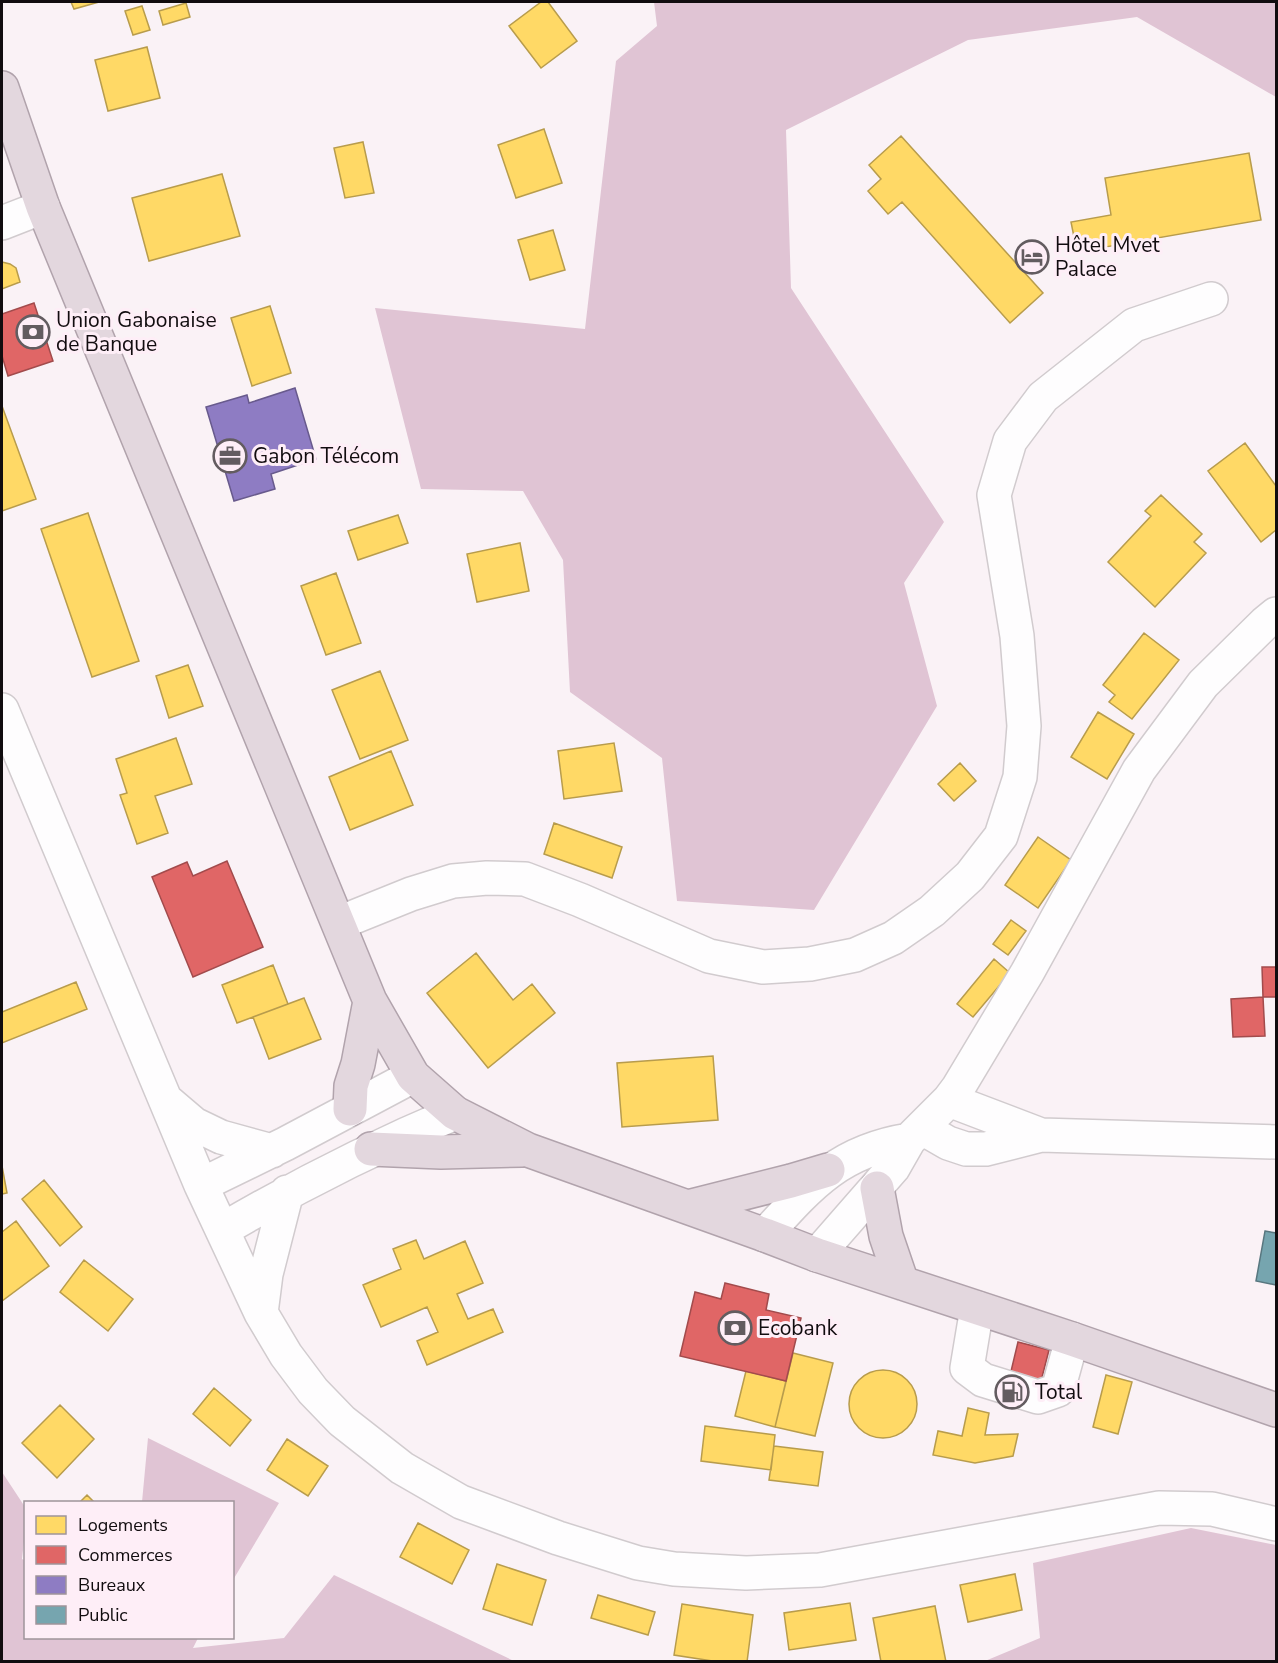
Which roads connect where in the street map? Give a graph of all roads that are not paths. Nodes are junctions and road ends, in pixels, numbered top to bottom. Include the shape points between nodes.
1 (2, 88) edge
2 (43, 207) junction
3 (2, 223) edge
4 (1211, 299) dead end
5 (1276, 614) edge
6 (2, 710) edge
7 (339, 923) junction
8 (370, 1001) junction
9 (413, 1076) junction
10 (165, 1099) junction
11 (949, 1100) junction
12 (350, 1109) junction
13 (455, 1113) junction
14 (916, 1134) junction
15 (1041, 1135) junction
16 (1276, 1142) edge
17 (371, 1149) junction
18 (272, 1150) junction
19 (528, 1150) junction
20 (828, 1170) junction
21 (201, 1185) junction
22 (877, 1188) junction
23 (287, 1192) junction
24 (688, 1207) junction
25 (222, 1230) junction
26 (765, 1235) junction
27 (817, 1255) junction
28 (902, 1283) junction
29 (977, 1308) junction
30 (261, 1313) junction
31 (1072, 1339) junction
32 (1276, 1410) edge
33 (1276, 1524) edge

1 - 2 highway
2 - 3 street
2 - 7 highway
4 - 7 street via 1134,325 1043,397 1010,441 994,495 1017,636 1024,726 1020,777 1001,836 970,876 932,911 893,938 855,955 810,964 763,967 709,957 525,879 453,881
5 - 11 street via 1203,684 1139,771 1027,973
6 - 10 street
7 - 8 highway
8 - 9 highway
8 - 12 highway via 351,1086
9 - 12 street
9 - 13 highway
10 - 18 street via 194,1124 220,1137
10 - 21 street
11 - 14 street
11 - 15 street
12 - 18 street
13 - 17 street
13 - 19 highway
14 - 15 street via 966,1149 986,1149
14 - 20 street
14 - 22 street
15 - 16 street
17 - 19 highway
17 - 23 street
18 - 21 street
19 - 24 highway
20 - 24 highway
20 - 26 street
21 - 25 street
22 - 27 street
22 - 28 highway via 886,1236
23 - 25 street
23 - 30 street via 266,1274
24 - 26 highway
25 - 30 street
26 - 27 highway
27 - 28 highway
28 - 29 highway
29 - 31 highway
29 - 31 street via 967,1368 983,1380 1038,1397 1058,1390
30 - 33 street via 314,1391 342,1421 402,1468 461,1502 558,1539 638,1563 746,1573 820,1570 1158,1508 1212,1509
31 - 32 highway

